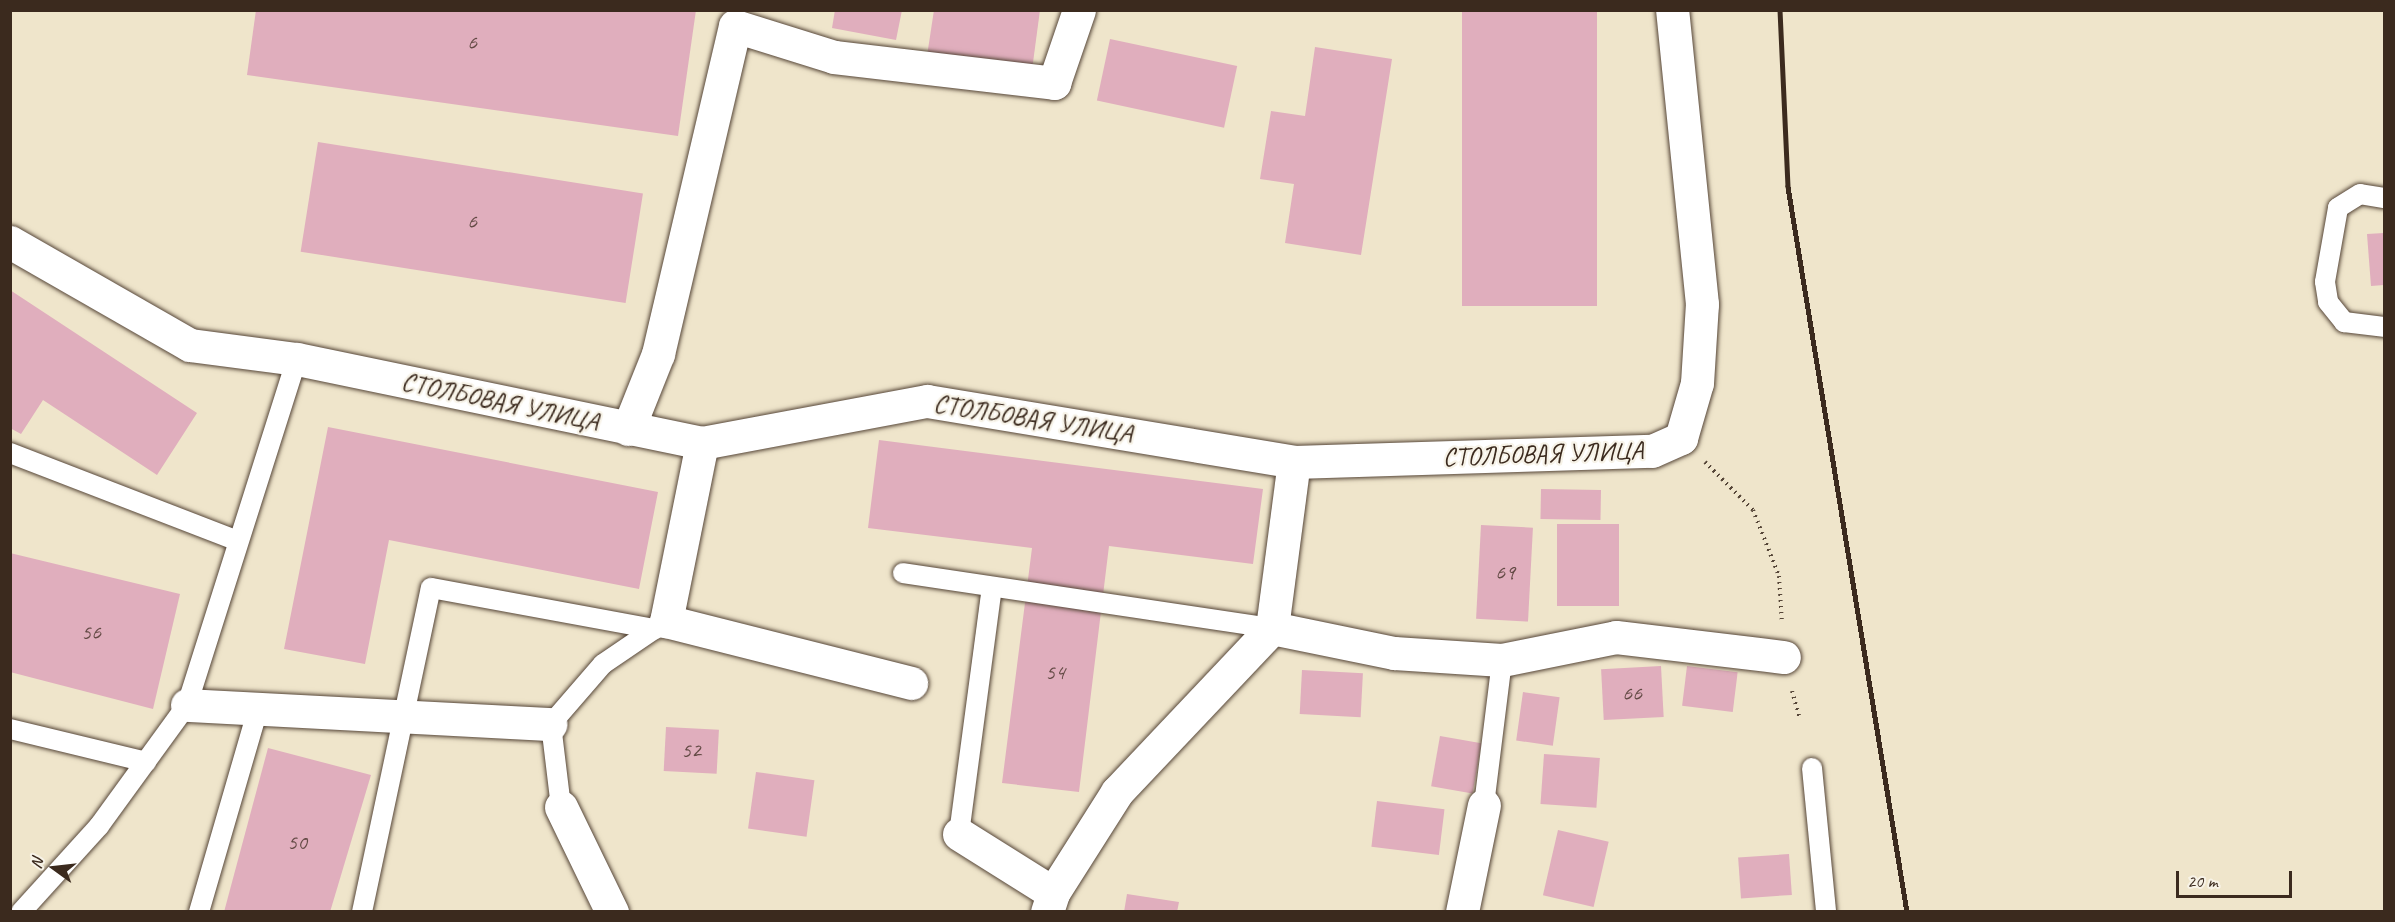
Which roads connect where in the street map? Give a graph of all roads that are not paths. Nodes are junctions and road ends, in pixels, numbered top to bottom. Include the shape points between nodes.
1 (1079, 10) edge
2 (1672, 10) edge
3 (2385, 198) edge
4 (10, 242) edge
5 (2385, 327) edge
6 (297, 359) junction
7 (628, 429) junction
8 (702, 443) junction
9 (10, 453) edge
10 (1294, 462) junction
11 (236, 540) junction
12 (903, 573) dead end
13 (992, 586) junction
14 (661, 625) junction
15 (1272, 628) junction
16 (1784, 657) road end
17 (1502, 660) junction
18 (911, 683) dead end
19 (187, 705) junction
20 (258, 709) junction
21 (404, 716) junction
22 (551, 724) junction
23 (10, 729) edge
24 (146, 762) junction
25 (1812, 768) dead end
26 (1484, 805) joint
27 (561, 807) joint
28 (959, 834) joint
29 (1050, 902) edge
30 (21, 912) edge
31 (200, 912) edge
32 (362, 912) edge
33 (612, 912) edge
34 (1462, 912) edge
35 (1826, 912) edge

1 - 7 street via 1054,83 834,57 735,26 658,354
2 - 10 street, СТОЛБОВАЯ УЛИЦА via 1702,304 1697,383 1681,438 1652,451
3 - 5 lane via 2360,194 2338,208 2325,282 2328,302 2344,322
4 - 6 street, СТОЛБОВАЯ УЛИЦА via 190,345
6 - 7 street, СТОЛБОВАЯ УЛИЦА
6 - 11 lane
7 - 8 street, СТОЛБОВАЯ УЛИЦА
8 - 10 street, СТОЛБОВАЯ УЛИЦА via 927,401
8 - 14 street
9 - 11 lane
10 - 15 street
11 - 19 lane
12 - 13 lane
13 - 15 lane
13 - 28 lane
14 - 18 street
14 - 21 lane via 431,588
14 - 22 lane via 603,663
15 - 17 street via 1394,653
15 - 29 street via 1116,792
16 - 17 street via 1616,637
17 - 26 lane
19 - 20 street
19 - 24 lane
20 - 21 street
20 - 31 lane
21 - 22 street
21 - 32 lane
22 - 27 lane
23 - 24 lane
24 - 30 lane via 99,826
25 - 35 lane
26 - 34 street
27 - 33 street
28 - 29 street

